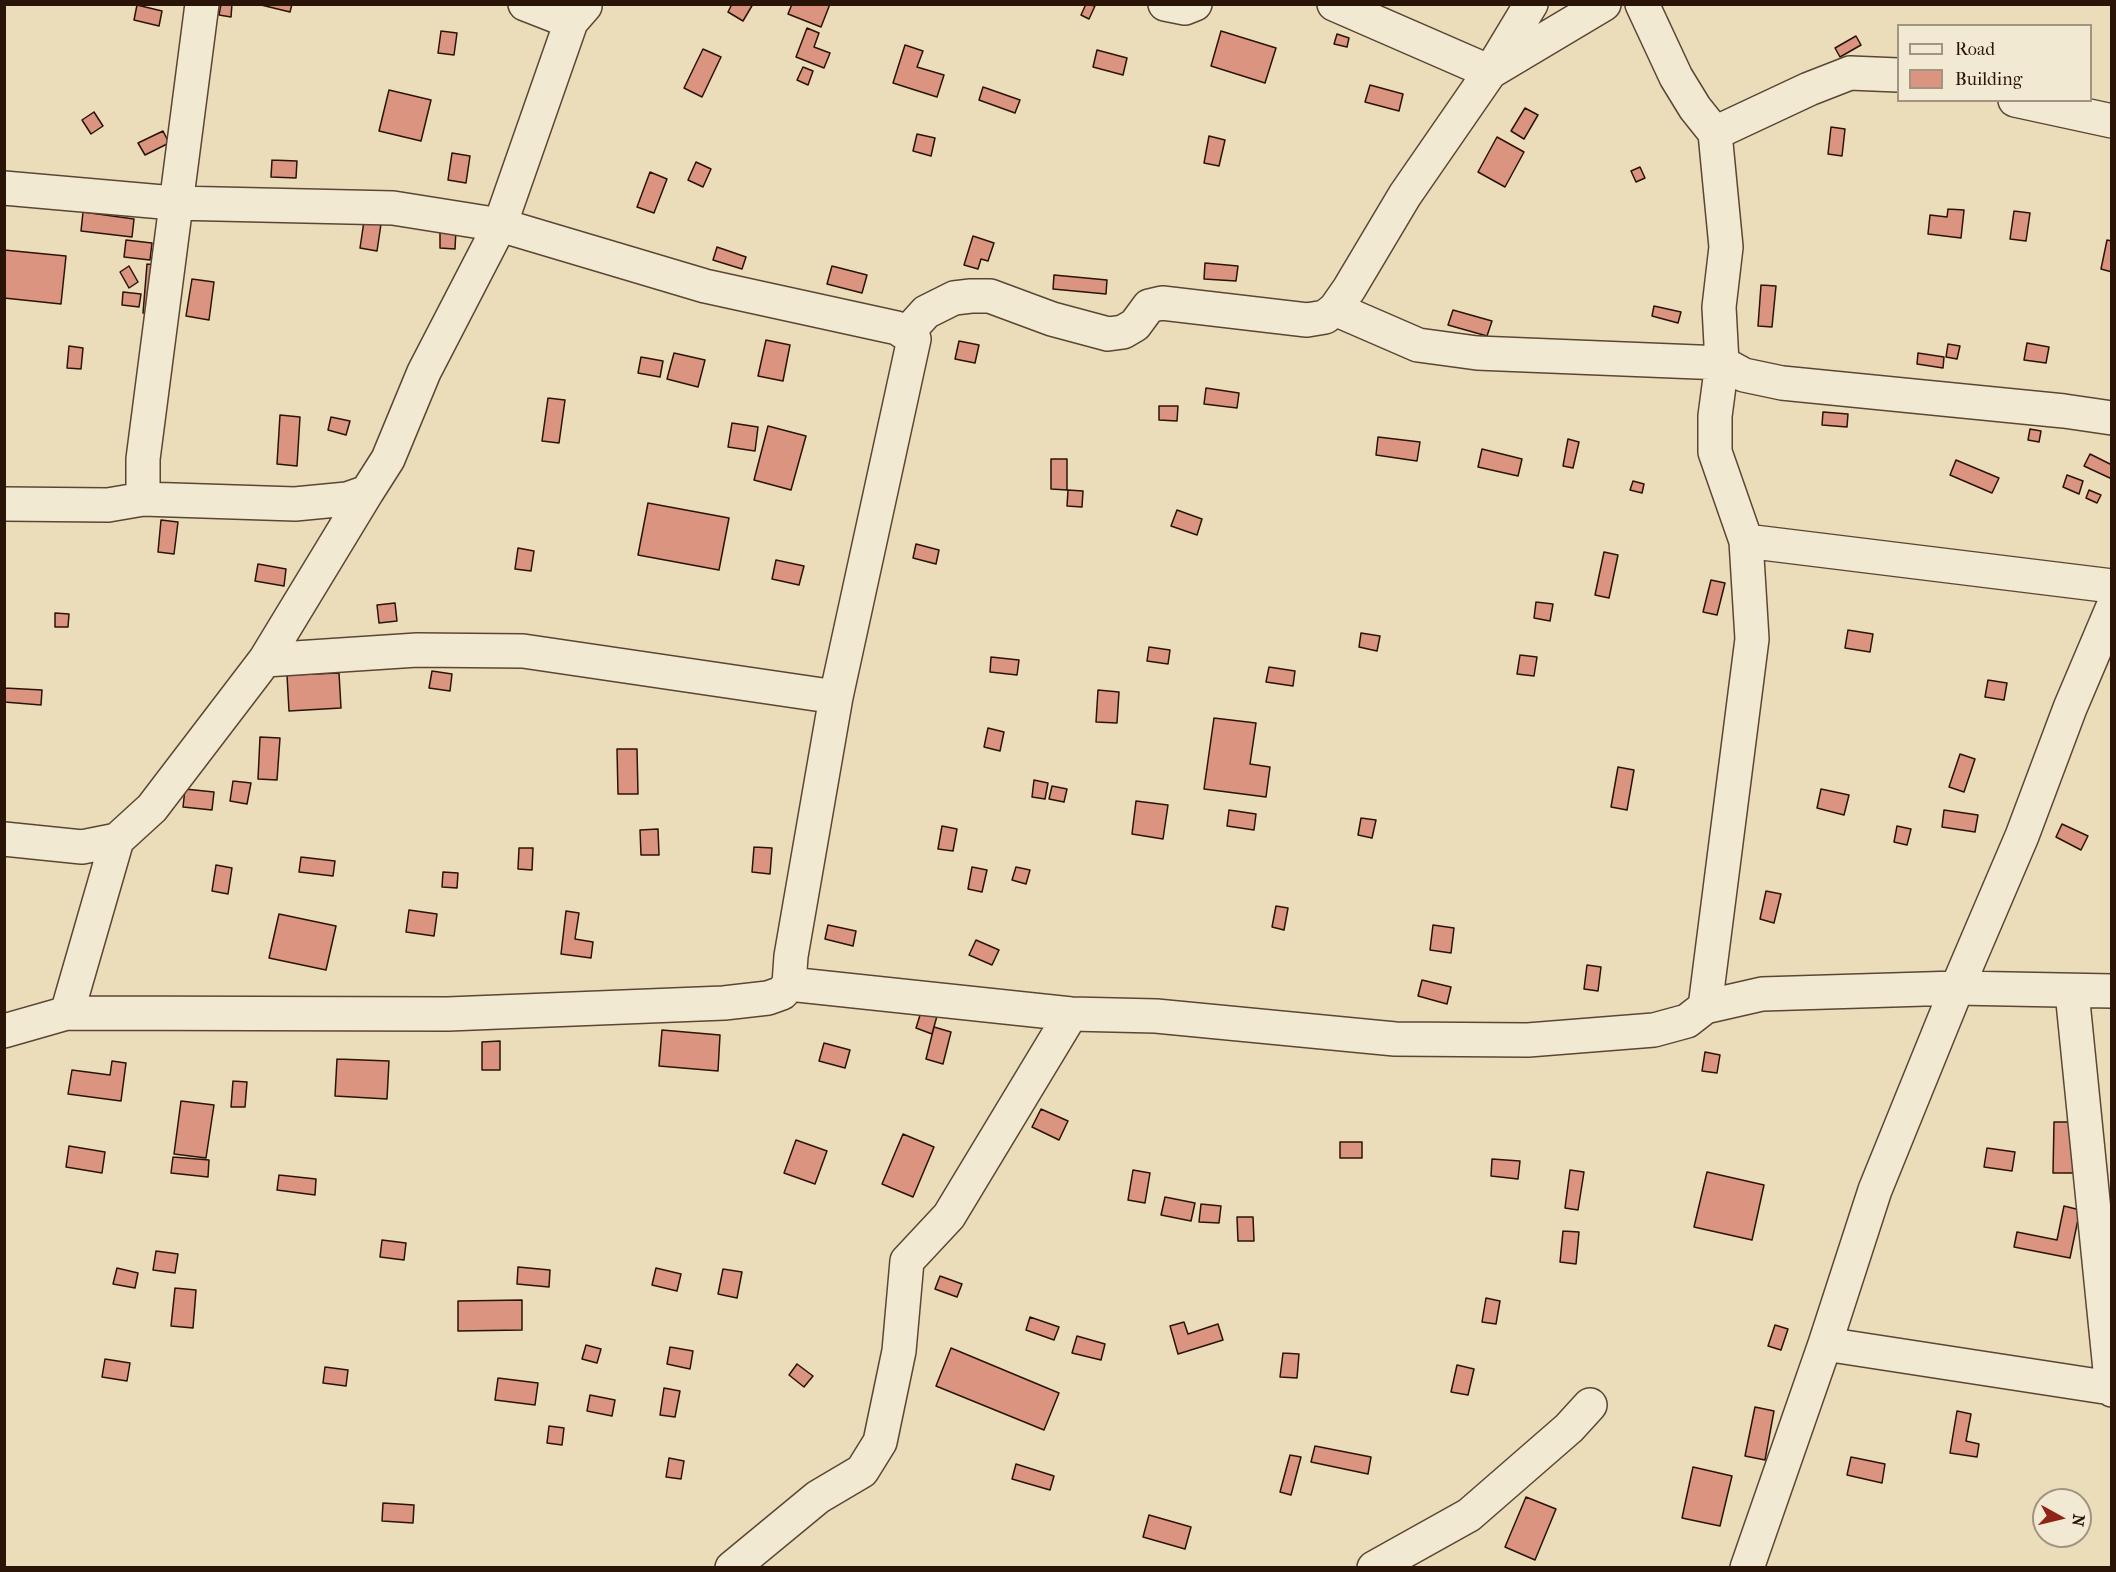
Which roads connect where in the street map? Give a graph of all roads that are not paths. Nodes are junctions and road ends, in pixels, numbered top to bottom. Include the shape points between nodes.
1 (202, 4) edge
2 (525, 4) edge
3 (1165, 4) edge
4 (1195, 4) edge
5 (1334, 4) edge
6 (1531, 4) edge
7 (1604, 4) edge
8 (1642, 4) edge
9 (578, 13) edge
10 (1490, 72) junction
11 (1897, 75) edge
12 (2024, 102) edge
13 (2112, 121) edge
14 (1715, 134) junction
15 (4, 188) edge
16 (174, 203) junction
17 (500, 225) junction
18 (1335, 309) junction
19 (907, 333) junction
20 (1722, 363) junction
21 (2112, 418) edge
22 (367, 492) junction
23 (143, 499) junction
24 (4, 504) edge
25 (1746, 541) junction
26 (2112, 586) edge
27 (2112, 609) edge
28 (266, 660) junction
29 (836, 697) junction
30 (4, 839) edge
31 (117, 840) junction
32 (789, 984) junction
33 (1957, 988) junction
34 (2112, 991) edge
35 (2072, 992) junction
36 (1705, 1007) junction
37 (67, 1013) junction
38 (1071, 1014) junction
39 (4, 1030) edge
40 (1825, 1344) junction
41 (2111, 1389) edge
42 (1590, 1405) dead end
43 (732, 1568) edge
44 (1374, 1568) edge
45 (1747, 1568) edge

1 - 16 street
2 - 9 street
3 - 4 street via 1185,8
5 - 10 street
6 - 10 street
7 - 10 street
8 - 14 street via 1676,77
9 - 17 street
10 - 18 street via 1405,195
11 - 14 street via 1850,73
12 - 13 street
14 - 20 street via 1726,247 1719,307
15 - 16 street
16 - 17 street via 393,208
16 - 23 street via 143,459
17 - 19 street via 705,286
17 - 22 street via 424,372 387,459
18 - 19 street via 1325,317 1307,320 1162,303 1149,306 1123,332 1108,334 990,297 971,296 954,298 926,312
18 - 20 street via 1418,345 1466,352
19 - 29 street via 914,339 910,361
20 - 21 street via 1744,375 1782,383
20 - 25 street via 1715,452
22 - 23 street via 347,499 295,504
22 - 28 street
23 - 24 street via 108,505
25 - 26 street
25 - 36 street via 1752,639
27 - 33 street
28 - 29 street via 417,650 523,651
28 - 31 street via 152,808
29 - 32 street
30 - 31 street via 82,848
31 - 37 street
32 - 37 street via 782,993 768,998 724,1003 448,1014
32 - 38 street
33 - 35 street
33 - 36 street via 1762,994
33 - 40 street via 1875,1190
34 - 35 street
35 - 41 street
36 - 38 street via 1687,1021 1654,1030 1528,1040 1395,1039 1156,1016
37 - 39 street
38 - 43 street via 949,1216 907,1261 899,1351 880,1442 862,1471 818,1497
40 - 41 street
40 - 45 street
42 - 44 street via 1469,1515

